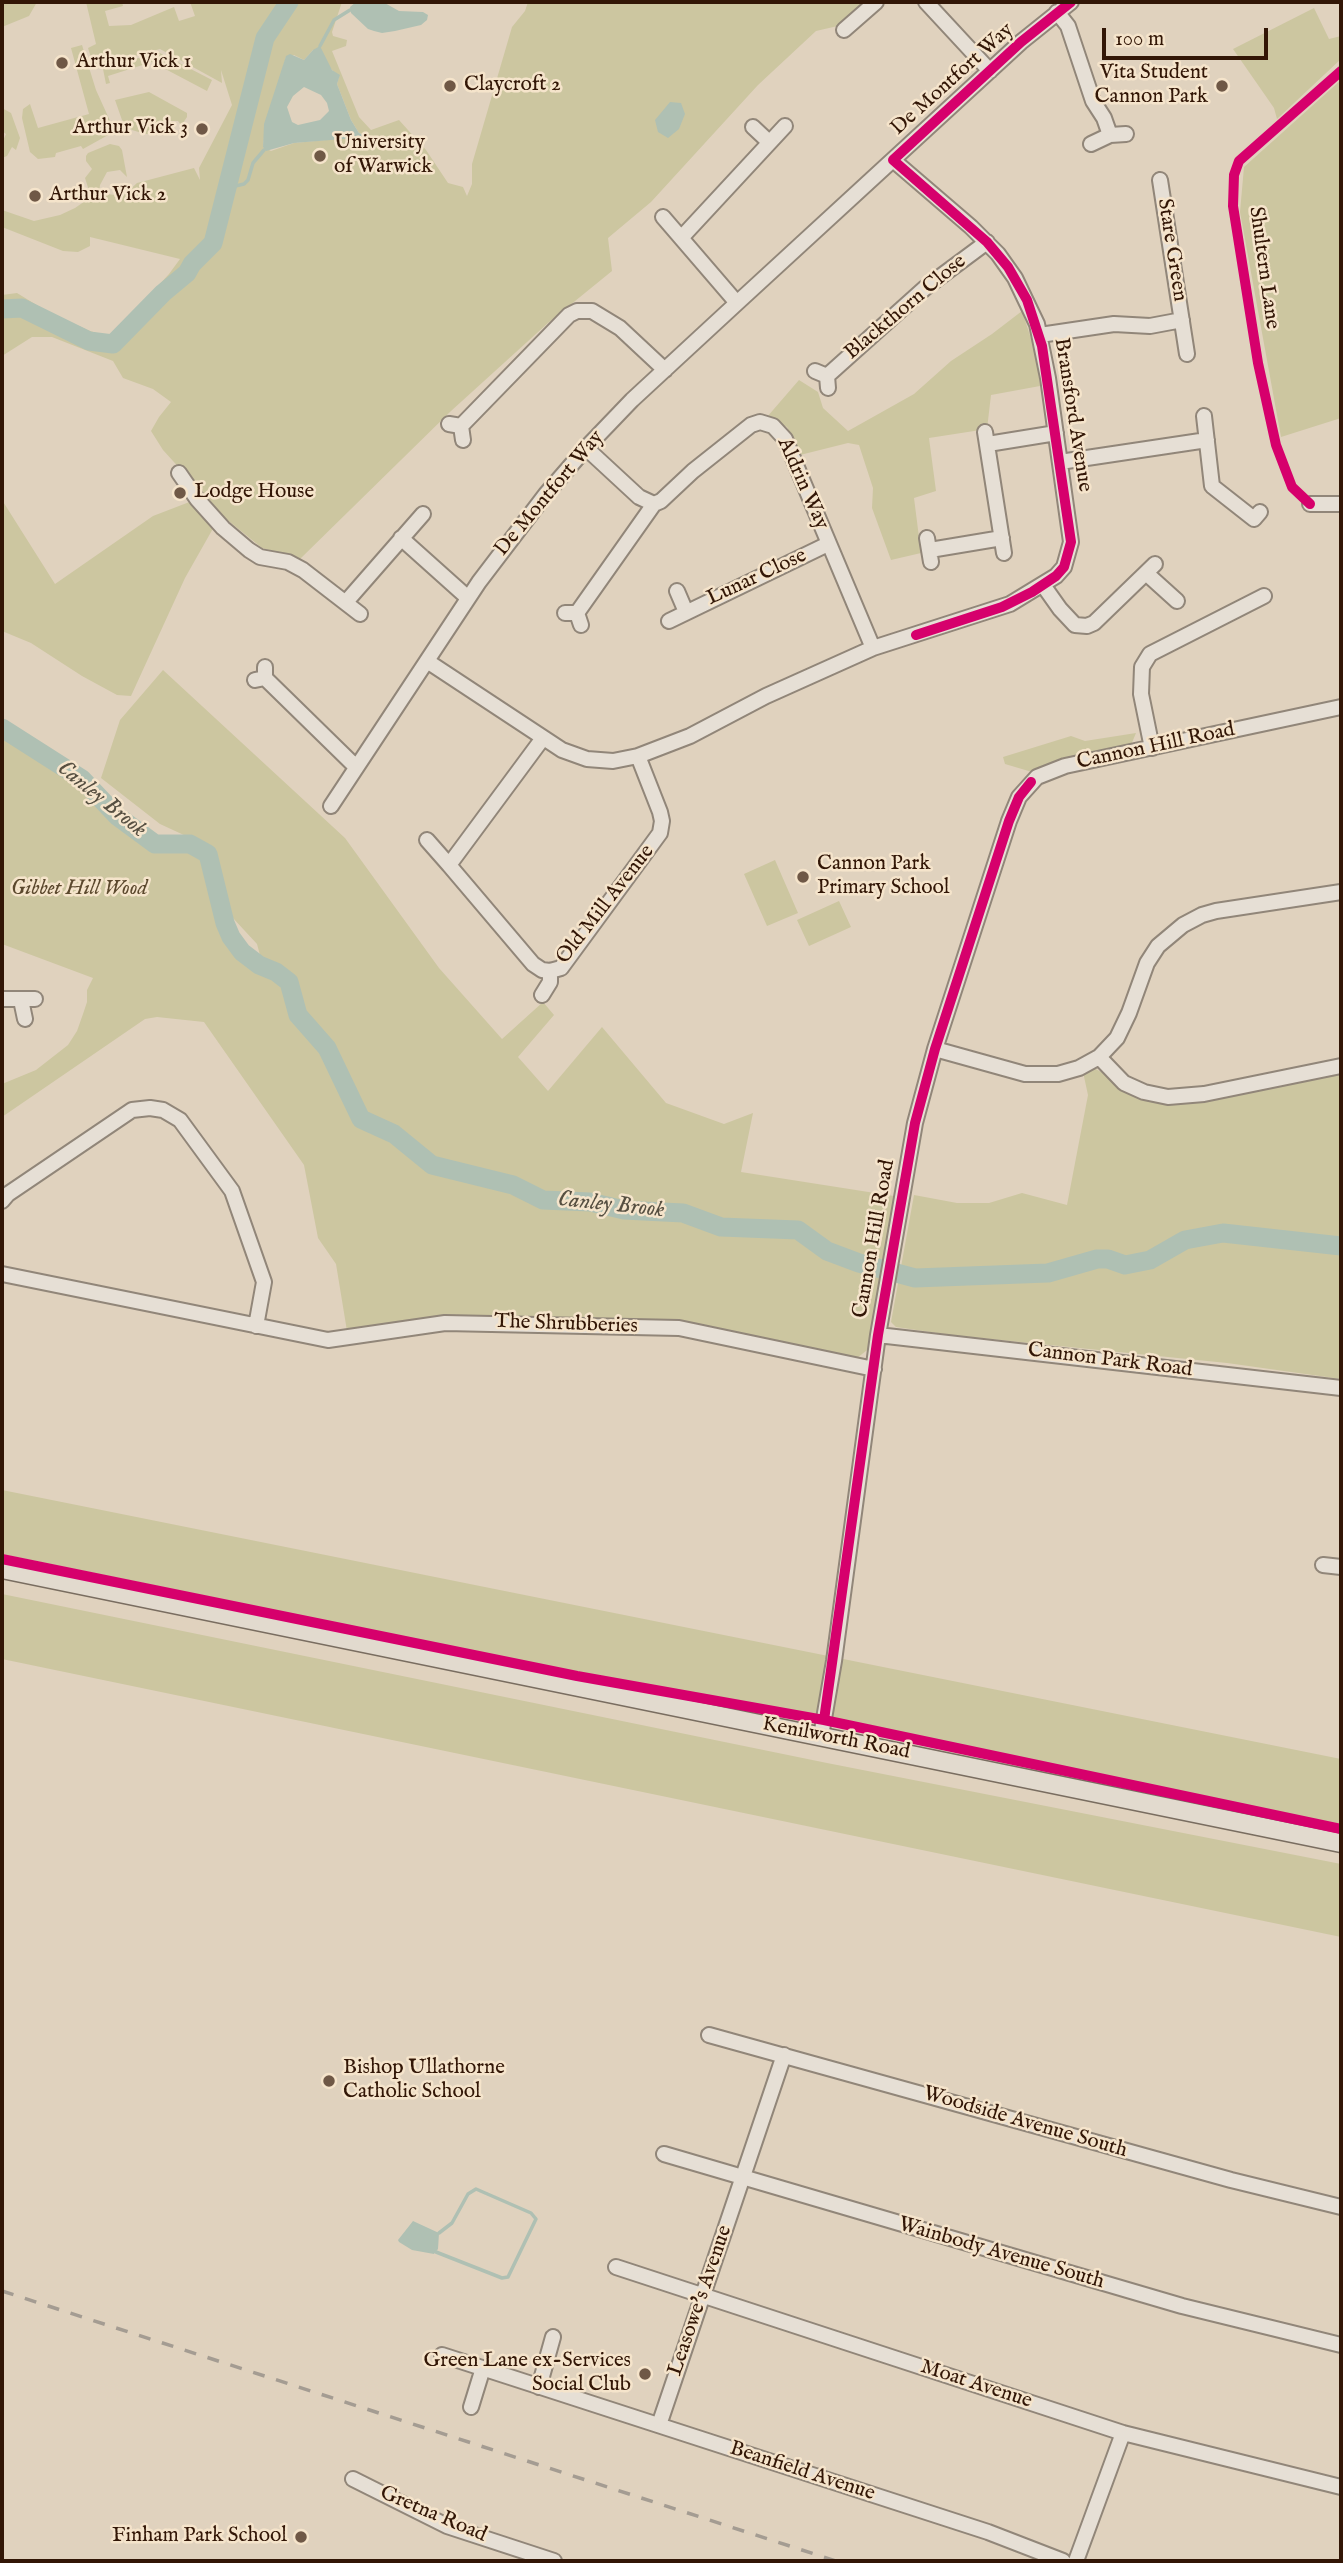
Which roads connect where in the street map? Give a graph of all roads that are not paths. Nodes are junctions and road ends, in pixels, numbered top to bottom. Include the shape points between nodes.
1 (877, 2) edge
2 (926, 2) edge
3 (1071, 2) edge
4 (1057, 12) junction
5 (844, 30) dead end
6 (990, 71) junction
7 (785, 125) dead end
8 (753, 127) dead end
9 (1126, 134) dead end
10 (1110, 135) junction
11 (769, 142) junction
12 (1091, 144) dead end
13 (893, 160) junction
14 (1160, 180) dead end
15 (663, 217) dead end
16 (682, 237) junction
17 (987, 242) junction
18 (737, 303) junction
19 (1182, 320) junction
20 (1040, 335) junction
21 (1187, 354) dead end
22 (665, 370) junction
23 (823, 378) dead end
24 (1204, 416) dead end
25 (458, 430) dead end
26 (1056, 433) junction
27 (1207, 440) junction
28 (586, 447) junction
29 (1060, 462) junction
30 (179, 473) dead end
31 (1310, 504) dead end
32 (1341, 504) edge
33 (654, 505) junction
34 (426, 511) dead end
35 (1260, 512) dead end
36 (401, 538) junction
37 (828, 544) junction
38 (929, 550) dead end
39 (1043, 585) junction
40 (677, 591) dead end
41 (1264, 596) dead end
42 (468, 598) junction
43 (1177, 601) dead end
44 (346, 602) junction
45 (686, 612) junction
46 (360, 614) dead end
47 (574, 617) dead end
48 (669, 621) dead end
49 (873, 648) junction
50 (427, 661) junction
51 (262, 675) dead end
52 (1341, 707) edge
53 (543, 738) junction
54 (1152, 748) junction
55 (638, 756) junction
56 (356, 767) junction
57 (331, 806) dead end
58 (427, 840) dead end
59 (449, 865) junction
60 (1341, 892) edge
61 (550, 971) junction
62 (542, 995) dead end
63 (2, 999) edge
64 (25, 1019) dead end
65 (935, 1049) junction
66 (1099, 1057) junction
67 (1341, 1066) edge
68 (2, 1201) edge
69 (2, 1274) edge
70 (256, 1326) junction
71 (878, 1335) junction
72 (874, 1368) junction
73 (1341, 1388) edge
74 (1323, 1565) dead end
75 (1341, 1567) edge
76 (2, 1569) edge
77 (821, 1736) junction
78 (1341, 1843) edge
79 (709, 2035) dead end
80 (783, 2055) junction
81 (664, 2154) dead end
82 (743, 2177) junction
83 (1341, 2207) edge
84 (616, 2267) dead end
85 (703, 2296) junction
86 (553, 2337) dead end
87 (1341, 2346) edge
88 (442, 2356) dead end
89 (482, 2368) junction
90 (540, 2387) junction
91 (471, 2407) dead end
92 (659, 2426) junction
93 (1123, 2433) junction
94 (353, 2479) dead end
95 (1341, 2487) edge
96 (554, 2561) edge
97 (1063, 2561) edge
98 (1076, 2561) edge

1 - 5 street
2 - 6 street
3 - 4 street, De Montfort Way
4 - 6 street, De Montfort Way
4 - 10 street via 1068,26 1093,101
6 - 13 street, De Montfort Way
7 - 11 street
8 - 11 street
9 - 10 street
10 - 12 street
11 - 16 street
13 - 17 street, Bransford Avenue
13 - 18 street, De Montfort Way
14 - 19 street, Stare Green
15 - 16 street
16 - 18 street
17 - 20 street, Bransford Avenue via 1015,278
17 - 23 street, Blackthorn Close via 925,288
18 - 22 street, De Montfort Way
19 - 20 street, Stare Green
19 - 21 street, Stare Green
20 - 26 street, Bransford Avenue
22 - 25 street via 620,328 592,311 577,311
22 - 28 street, De Montfort Way
24 - 27 street
26 - 29 street, Bransford Avenue
26 - 38 street via 986,438 1003,546
27 - 29 street
27 - 35 street via 1212,486 1254,519
28 - 33 street via 639,497
28 - 42 street, De Montfort Way
29 - 39 street, Bransford Avenue via 1072,542 1064,567
30 - 44 street via 224,536 260,557 303,570
31 - 32 street
33 - 37 street, Aldrin Way via 742,431 760,422 769,424 785,439
33 - 47 street
34 - 36 street
36 - 42 street
36 - 44 street
37 - 45 street, Lunar Close
37 - 49 street, Aldrin Way
39 - 43 street via 1075,625 1094,623 1150,568
39 - 49 street, Bransford Avenue via 1002,607
40 - 45 street, Lunar Close
41 - 54 street via 1150,654 1142,667 1141,694
42 - 50 street, De Montfort Way
44 - 46 street
45 - 48 street, Lunar Close
49 - 55 street, Bransford Avenue via 690,736
50 - 53 street, Bransford Avenue
50 - 56 street, De Montfort Way
51 - 56 street
52 - 54 street, Cannon Hill Road
53 - 55 street, Bransford Avenue via 587,759 613,761
53 - 59 street
54 - 65 street, Cannon Hill Road via 1065,766 1025,788 1009,821
55 - 61 street, Old Mill Avenue via 660,812 660,833 561,968
56 - 57 street, De Montfort Way
58 - 59 street, Old Mill Avenue
59 - 61 street, Old Mill Avenue via 533,964
60 - 66 street via 1216,911 1183,925 1158,946 1147,963 1122,1029
61 - 62 street, Old Mill Avenue
63 - 64 street via 28,999
65 - 66 street via 1039,1075 1068,1072
65 - 71 street, Cannon Hill Road via 915,1123
66 - 67 street via 1124,1083 1168,1097
68 - 70 street via 132,1110 163,1110 180,1120 232,1191 264,1282
69 - 70 street, The Shrubberies
70 - 72 street, The Shrubberies via 328,1340 444,1323 679,1328
71 - 72 street, Cannon Hill Road
71 - 73 street, Cannon Park Road
72 - 77 street, Cannon Hill Road
74 - 75 street
76 - 77 main road, Kenilworth Road
77 - 78 main road, Kenilworth Road
79 - 80 street, Woodside Avenue South
80 - 82 street, Leasowe's Avenue
80 - 83 street, Woodside Avenue South
81 - 82 street, Wainbody Avenue South
82 - 85 street, Leasowe's Avenue
82 - 87 street, Wainbody Avenue South via 1158,2300
84 - 85 street, Moat Avenue
85 - 92 street, Leasowe's Avenue
85 - 93 street, Moat Avenue
86 - 90 street
88 - 89 street, Beanfield Avenue
89 - 90 street, Beanfield Avenue
89 - 91 street
90 - 92 street, Beanfield Avenue
92 - 97 street, Beanfield Avenue via 988,2532
93 - 95 street, Moat Avenue
93 - 98 street
94 - 96 street, Gretna Road via 447,2525

